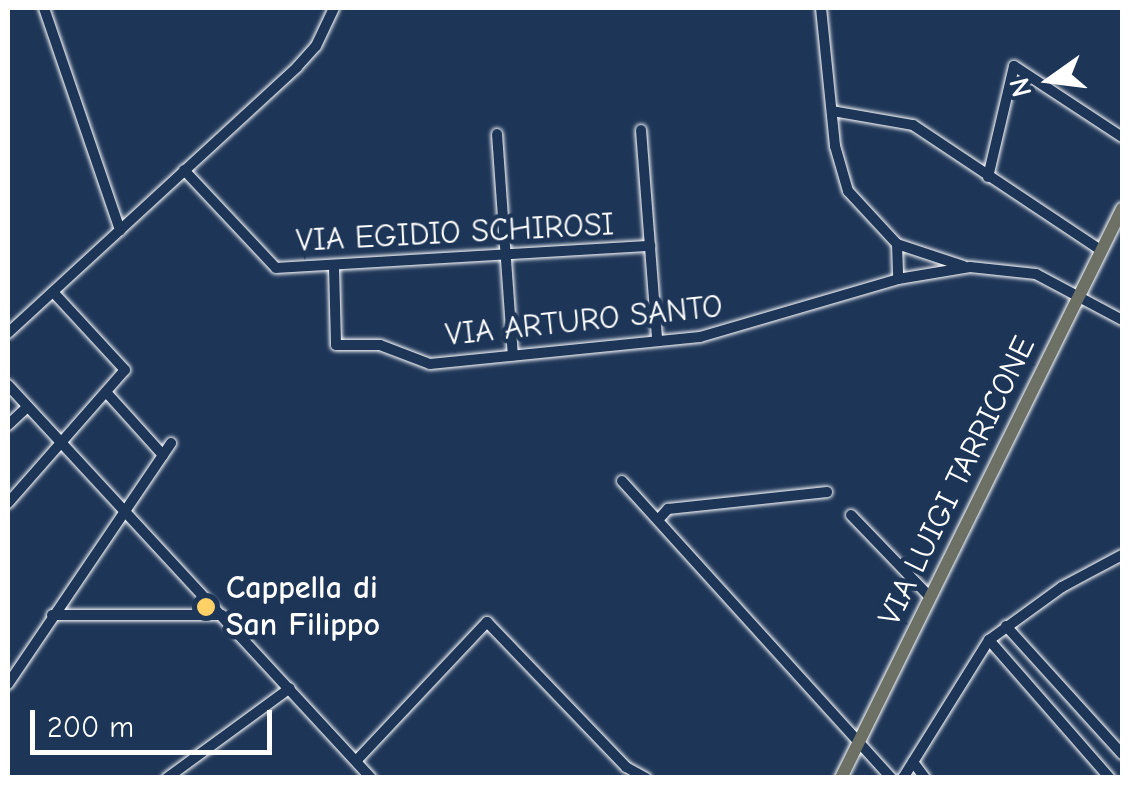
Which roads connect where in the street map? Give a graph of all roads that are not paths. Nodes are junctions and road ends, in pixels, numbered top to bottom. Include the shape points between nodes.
1 (44, 8) edge
2 (334, 8) edge
3 (821, 8) edge
4 (832, 111) junction
5 (641, 130) dead end
6 (496, 134) dead end
7 (1122, 137) edge
8 (184, 170) junction
9 (988, 176) junction
10 (1122, 210) edge
11 (120, 230) junction
12 (896, 244) junction
13 (650, 246) junction
14 (1102, 251) junction
15 (505, 257) junction
16 (334, 267) junction
17 (970, 267) junction
18 (898, 279) junction
19 (53, 292) junction
20 (1080, 295) junction
21 (1122, 320) edge
22 (8, 333) edge
23 (658, 339) junction
24 (512, 352) junction
25 (8, 385) edge
26 (106, 392) junction
27 (28, 407) junction
28 (8, 426) edge
29 (60, 443) junction
30 (171, 444) dead end
31 (163, 455) junction
32 (622, 480) dead end
33 (827, 492) dead end
34 (8, 502) edge
35 (124, 511) junction
36 (851, 515) dead end
37 (658, 520) junction
38 (1122, 556) edge
39 (929, 596) junction
40 (52, 615) junction
41 (222, 615) junction
42 (1006, 626) junction
43 (988, 640) junction
44 (8, 684) edge
45 (290, 688) junction
46 (859, 741) junction
47 (1122, 754) edge
48 (356, 761) junction
49 (913, 762) junction
50 (167, 778) edge
51 (372, 778) edge
52 (646, 778) edge
53 (841, 778) edge
54 (891, 778) edge
55 (904, 778) edge
56 (925, 778) edge
57 (1110, 778) edge

1 - 11 street
2 - 8 street via 316,46
3 - 4 street
4 - 9 street via 913,126
4 - 12 street via 848,191
5 - 13 street
6 - 15 street
7 - 9 street via 1014,66
8 - 11 street
8 - 16 street, VIA EGIDIO SCHIROSI via 276,268
9 - 14 street
10 - 14 main road, VIA LUIGI TARRICONE
11 - 19 street
12 - 17 street, VIA ARTURO SANTO
12 - 18 street
13 - 15 street, VIA EGIDIO SCHIROSI
13 - 23 street
14 - 20 main road, VIA LUIGI TARRICONE
15 - 16 street, VIA EGIDIO SCHIROSI
15 - 24 street
16 - 24 street, VIA ARTURO SANTO via 336,344 400,349 430,364
17 - 18 street, VIA ARTURO SANTO
17 - 20 street, VIA ARTURO SANTO via 1036,274
18 - 23 street, VIA ARTURO SANTO via 750,326
19 - 22 street
19 - 26 street via 125,370
20 - 21 street, VIA ARTURO SANTO
20 - 39 main road, VIA LUIGI TARRICONE
23 - 24 street, VIA ARTURO SANTO
25 - 27 street
26 - 29 street
26 - 31 street
27 - 28 street
27 - 29 street
29 - 34 street
29 - 35 street
30 - 31 street
31 - 35 street
32 - 37 street
33 - 37 street via 668,509
35 - 40 street
35 - 41 street
36 - 39 street
37 - 46 street
38 - 42 street
39 - 46 main road, VIA LUIGI TARRICONE
40 - 41 street
40 - 44 street
41 - 45 street
42 - 43 street
42 - 47 street
43 - 49 street
43 - 57 street
45 - 48 street
45 - 50 street
46 - 53 main road, VIA LUIGI TARRICONE
46 - 54 street
48 - 51 street
48 - 52 street via 488,622 626,767
49 - 55 street
49 - 56 street

